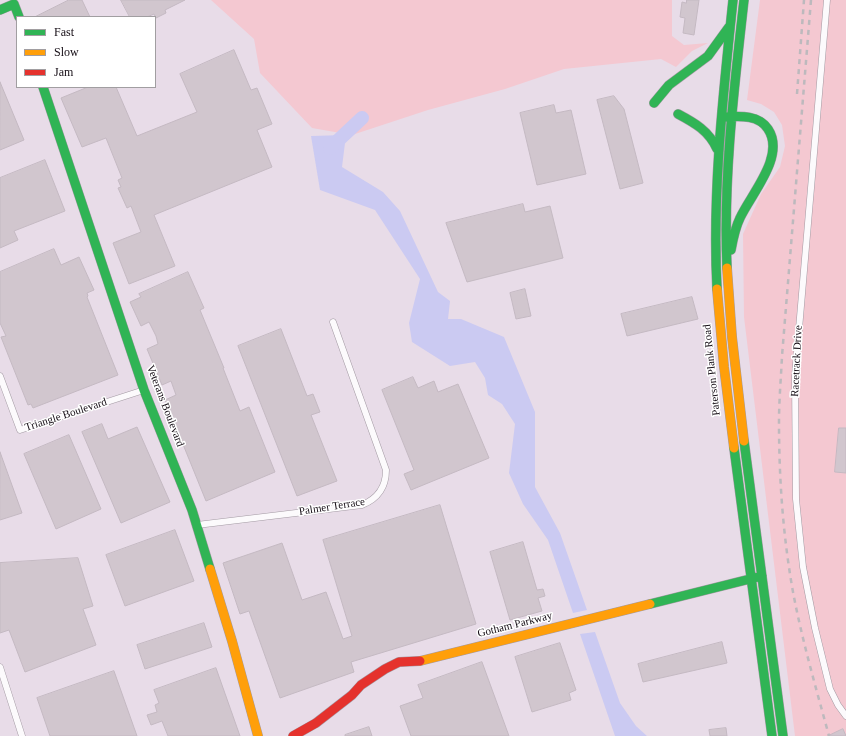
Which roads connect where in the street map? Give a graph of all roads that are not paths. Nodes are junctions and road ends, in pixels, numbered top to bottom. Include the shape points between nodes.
1 (733, 0) edge
2 (744, 0) edge
3 (827, 0) edge
4 (0, 10) edge
5 (18, 16) edge
6 (730, 25) junction
7 (43, 88) edge
8 (654, 103) dead end
9 (678, 114) dead end
10 (720, 117) junction
11 (732, 117) junction
12 (718, 152) junction
13 (727, 269) junction
14 (333, 322) dead end
15 (0, 376) edge
16 (144, 390) junction
17 (197, 525) junction
18 (762, 576) junction
19 (751, 579) junction
20 (0, 667) edge
21 (846, 716) edge
22 (22, 736) edge
23 (258, 736) edge
24 (293, 736) edge
25 (772, 736) edge
26 (783, 736) edge

1 - 6 main road, Paterson Plank Road
2 - 11 main road, Paterson Plank Road
3 - 21 street, Racetrack Drive via 795,376 796,499 803,567 814,628 830,689
4 - 5 main road via 14,4
6 - 8 main road via 708,56 669,85
6 - 10 main road, Paterson Plank Road
7 - 16 main road, Veterans Boulevard
9 - 12 main road via 706,130
10 - 11 main road
10 - 12 main road, Paterson Plank Road
11 - 13 main road, Paterson Plank Road via 727,189
11 - 13 main road via 752,118 763,123 772,138 774,150 768,167 737,222
12 - 19 main road, Paterson Plank Road via 715,225 720,332
13 - 18 main road, Paterson Plank Road via 733,356
14 - 17 street, Palmer Terrace via 386,470 385,483 381,490 370,502 362,505
15 - 16 street, Triangle Boulevard via 20,430
16 - 17 main road, Veterans Boulevard
17 - 23 main road, Veterans Boulevard
18 - 19 main road, Gotham Parkway
18 - 26 main road, Paterson Plank Road
19 - 24 main road, Gotham Parkway via 415,662 399,662 374,676 314,724
19 - 25 main road, Paterson Plank Road
20 - 22 street

